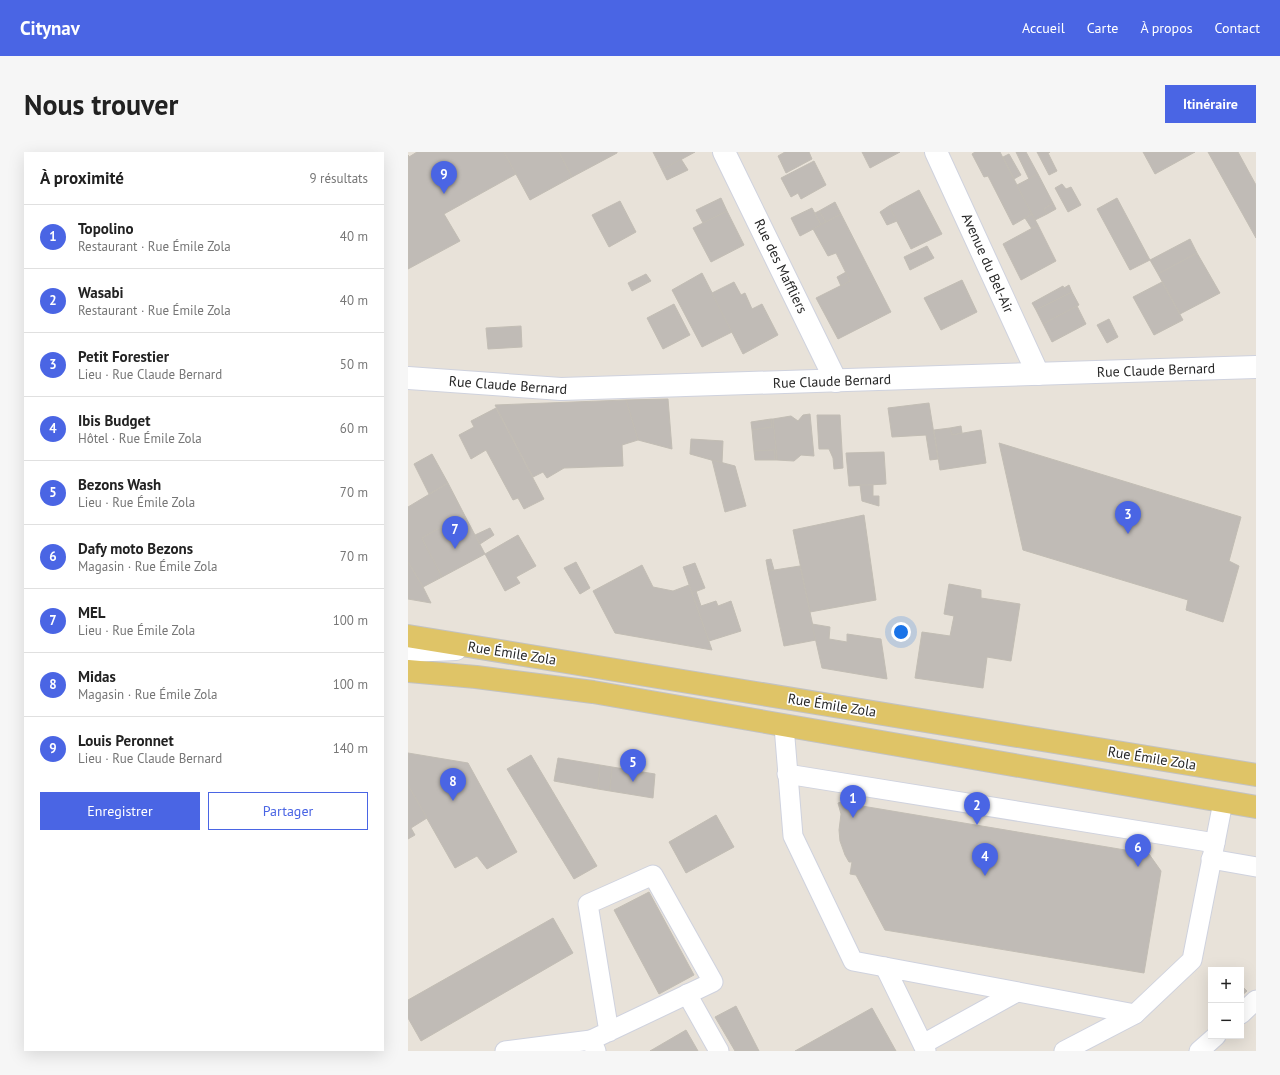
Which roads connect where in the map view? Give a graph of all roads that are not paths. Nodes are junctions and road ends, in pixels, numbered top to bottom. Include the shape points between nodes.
1 (724, 152) edge
2 (936, 152) edge
3 (1256, 367) edge
4 (1038, 374) junction
5 (408, 378) edge
6 (836, 381) junction
7 (408, 636) edge
8 (481, 648) junction
9 (408, 651) edge
10 (408, 671) edge
11 (784, 726) junction
12 (787, 774) junction
13 (1256, 775) edge
14 (1223, 802) junction
15 (1256, 807) edge
16 (1213, 851) junction
17 (1256, 867) edge
18 (885, 967) junction
19 (1017, 992) junction
20 (687, 994) junction
21 (1256, 1000) edge
22 (1244, 1011) edge
23 (1135, 1014) junction
24 (609, 1032) junction
25 (1213, 1039) edge
26 (594, 1046) edge
27 (925, 1048) edge
28 (505, 1051) edge
29 (719, 1051) edge
30 (1064, 1051) edge
31 (1199, 1051) edge

1 - 6 street, Rue des Maffliers
2 - 4 street, Avenue du Bel-Air
3 - 4 street, Rue Claude Bernard
4 - 6 street, Rue Claude Bernard
5 - 6 street, Rue Claude Bernard via 561,389
7 - 8 main road, Rue Émile Zola
8 - 9 street
8 - 13 main road, Rue Émile Zola
10 - 11 main road, Rue Émile Zola via 593,692
11 - 12 lane
11 - 14 main road, Rue Émile Zola
12 - 16 lane
12 - 18 lane via 793,836 853,961
14 - 15 main road, Rue Émile Zola
14 - 16 lane
16 - 17 lane
16 - 23 lane via 1192,960
18 - 19 lane
18 - 27 lane
19 - 23 lane
19 - 27 lane
20 - 24 lane
20 - 24 lane via 713,982 653,875 588,904
20 - 29 lane
21 - 22 lane
23 - 30 lane
24 - 26 lane
25 - 31 lane
26 - 28 lane

